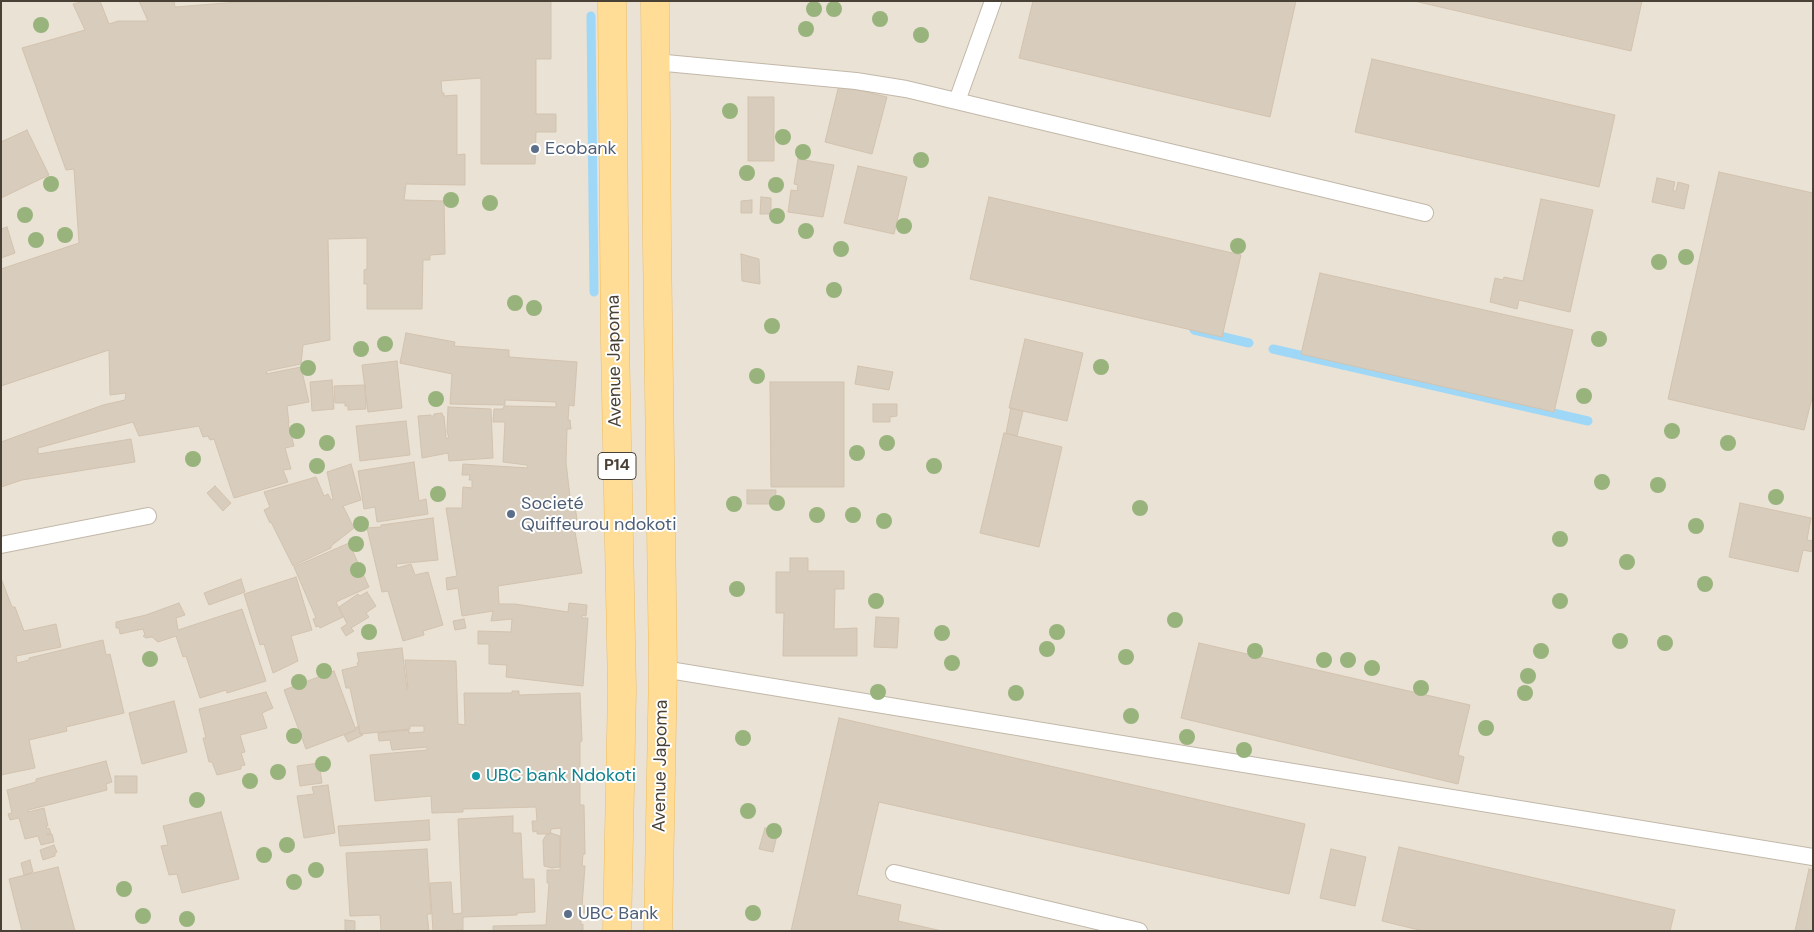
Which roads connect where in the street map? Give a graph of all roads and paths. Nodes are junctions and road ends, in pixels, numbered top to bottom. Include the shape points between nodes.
1 (612, 1) edge
2 (656, 1) edge
3 (993, 1) edge
4 (655, 62) junction
5 (957, 101) junction
6 (1425, 213) dead end
7 (148, 516) dead end
8 (1, 545) edge
9 (663, 669) junction
10 (1813, 857) edge
11 (894, 873) dead end
12 (617, 931) edge
13 (658, 931) edge
14 (1139, 931) edge

1 - 12 main road, Avenue Japoma / P14 via 622,690
2 - 4 main road, Avenue Japoma / P14
3 - 5 lane
4 - 5 lane via 856,81
4 - 9 main road, Avenue Japoma / P14
5 - 6 lane
7 - 8 lane
9 - 10 lane
9 - 13 main road, Avenue Japoma / P14
11 - 14 lane

